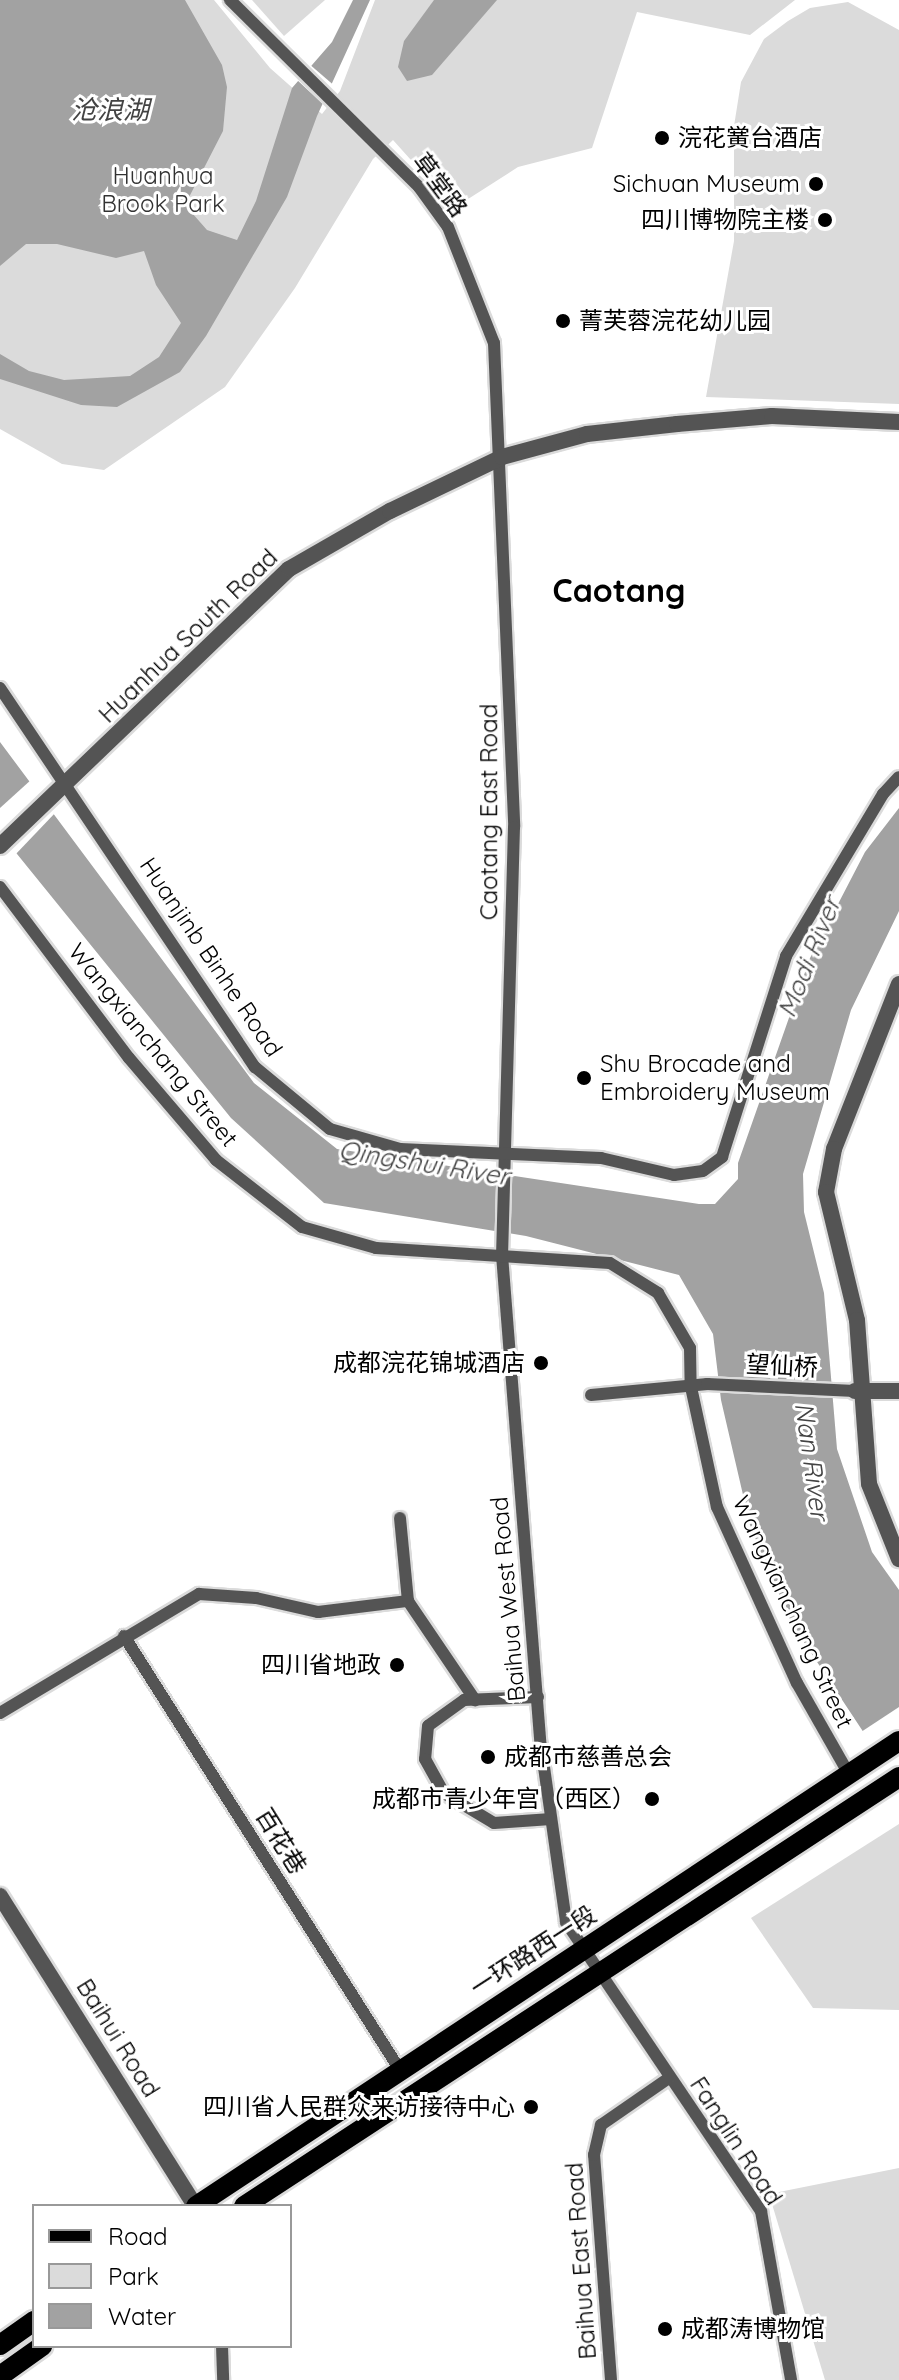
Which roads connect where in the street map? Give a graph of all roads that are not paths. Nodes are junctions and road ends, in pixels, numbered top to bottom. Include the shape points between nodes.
1 (230, 0) edge
2 (899, 422) edge
3 (502, 457) junction
4 (0, 688) edge
5 (899, 777) edge
6 (69, 784) junction
7 (1, 845) edge
8 (0, 887) edge
9 (899, 984) edge
10 (504, 1152) junction
11 (502, 1239) joint
12 (502, 1255) junction
13 (691, 1387) junction
14 (859, 1391) junction
15 (899, 1391) edge
16 (591, 1395) dead end
17 (400, 1518) dead end
18 (899, 1559) edge
19 (408, 1601) junction
20 (124, 1636) junction
21 (538, 1697) junction
22 (475, 1700) junction
23 (0, 1713) edge
24 (899, 1741) edge
25 (849, 1774) junction
26 (892, 1781) edge
27 (551, 1819) junction
28 (0, 1896) edge
29 (583, 1950) junction
30 (596, 1970) junction
31 (400, 2070) junction
32 (669, 2078) junction
33 (194, 2204) edge
34 (198, 2204) edge
35 (247, 2204) edge
36 (32, 2322) edge
37 (0, 2345) edge
38 (39, 2348) edge
39 (222, 2348) edge
40 (0, 2376) edge
41 (223, 2380) edge
42 (611, 2380) edge
43 (791, 2380) edge

1 - 3 street, 草堂路 via 419,187 448,227 494,343
2 - 3 street, Huanhua South Road via 772,416 677,424 587,434
3 - 6 street, Huanhua South Road via 390,511 289,569
3 - 10 street, Caotang East Road via 514,827
4 - 6 street, Huanjinb Binhe Road
5 - 10 street, Huanjinb Binhe Road via 883,794 786,956 722,1157 703,1171 674,1175 601,1158
6 - 7 street, Huanhua South Road
6 - 10 street, Huanjinb Binhe Road via 255,1067 330,1129 360,1141 400,1149
8 - 12 street, Wangxianchang Street via 129,1058 216,1160 302,1227 376,1248
9 - 14 street via 834,1149 826,1192 857,1320
10 - 11 street, Caotang East Road
11 - 12 street, Baihua West Road
12 - 13 street, Wangxianchang Street via 610,1263 658,1293 690,1348
12 - 21 street, Baihua West Road
13 - 14 street, 望仙桥
13 - 16 street, 望仙桥
13 - 25 street, Wangxianchang Street via 717,1507 797,1683
14 - 15 street
14 - 18 street via 869,1484
17 - 19 street
19 - 20 street via 318,1612 256,1598 199,1594
19 - 22 street
20 - 23 street
20 - 31 street, 百花巷
21 - 22 street
21 - 27 street, Baihua West Road
22 - 27 street via 464,1700 428,1726 425,1759 444,1793 494,1823
24 - 25 main road, 一环路西一段
25 - 29 main road, 一环路西一段
26 - 30 main road
27 - 29 street, Baihua West Road via 566,1922
28 - 33 street, Baihui Road
29 - 30 street, Fanglin Road
29 - 31 main road, 一环路西一段
30 - 32 street, Fanglin Road
30 - 35 main road
31 - 34 main road, 一环路西一段
32 - 42 street, Baihua East Road via 601,2125 594,2155
32 - 43 street, Fanglin Road via 761,2211
36 - 37 main road
38 - 40 main road
39 - 41 street

